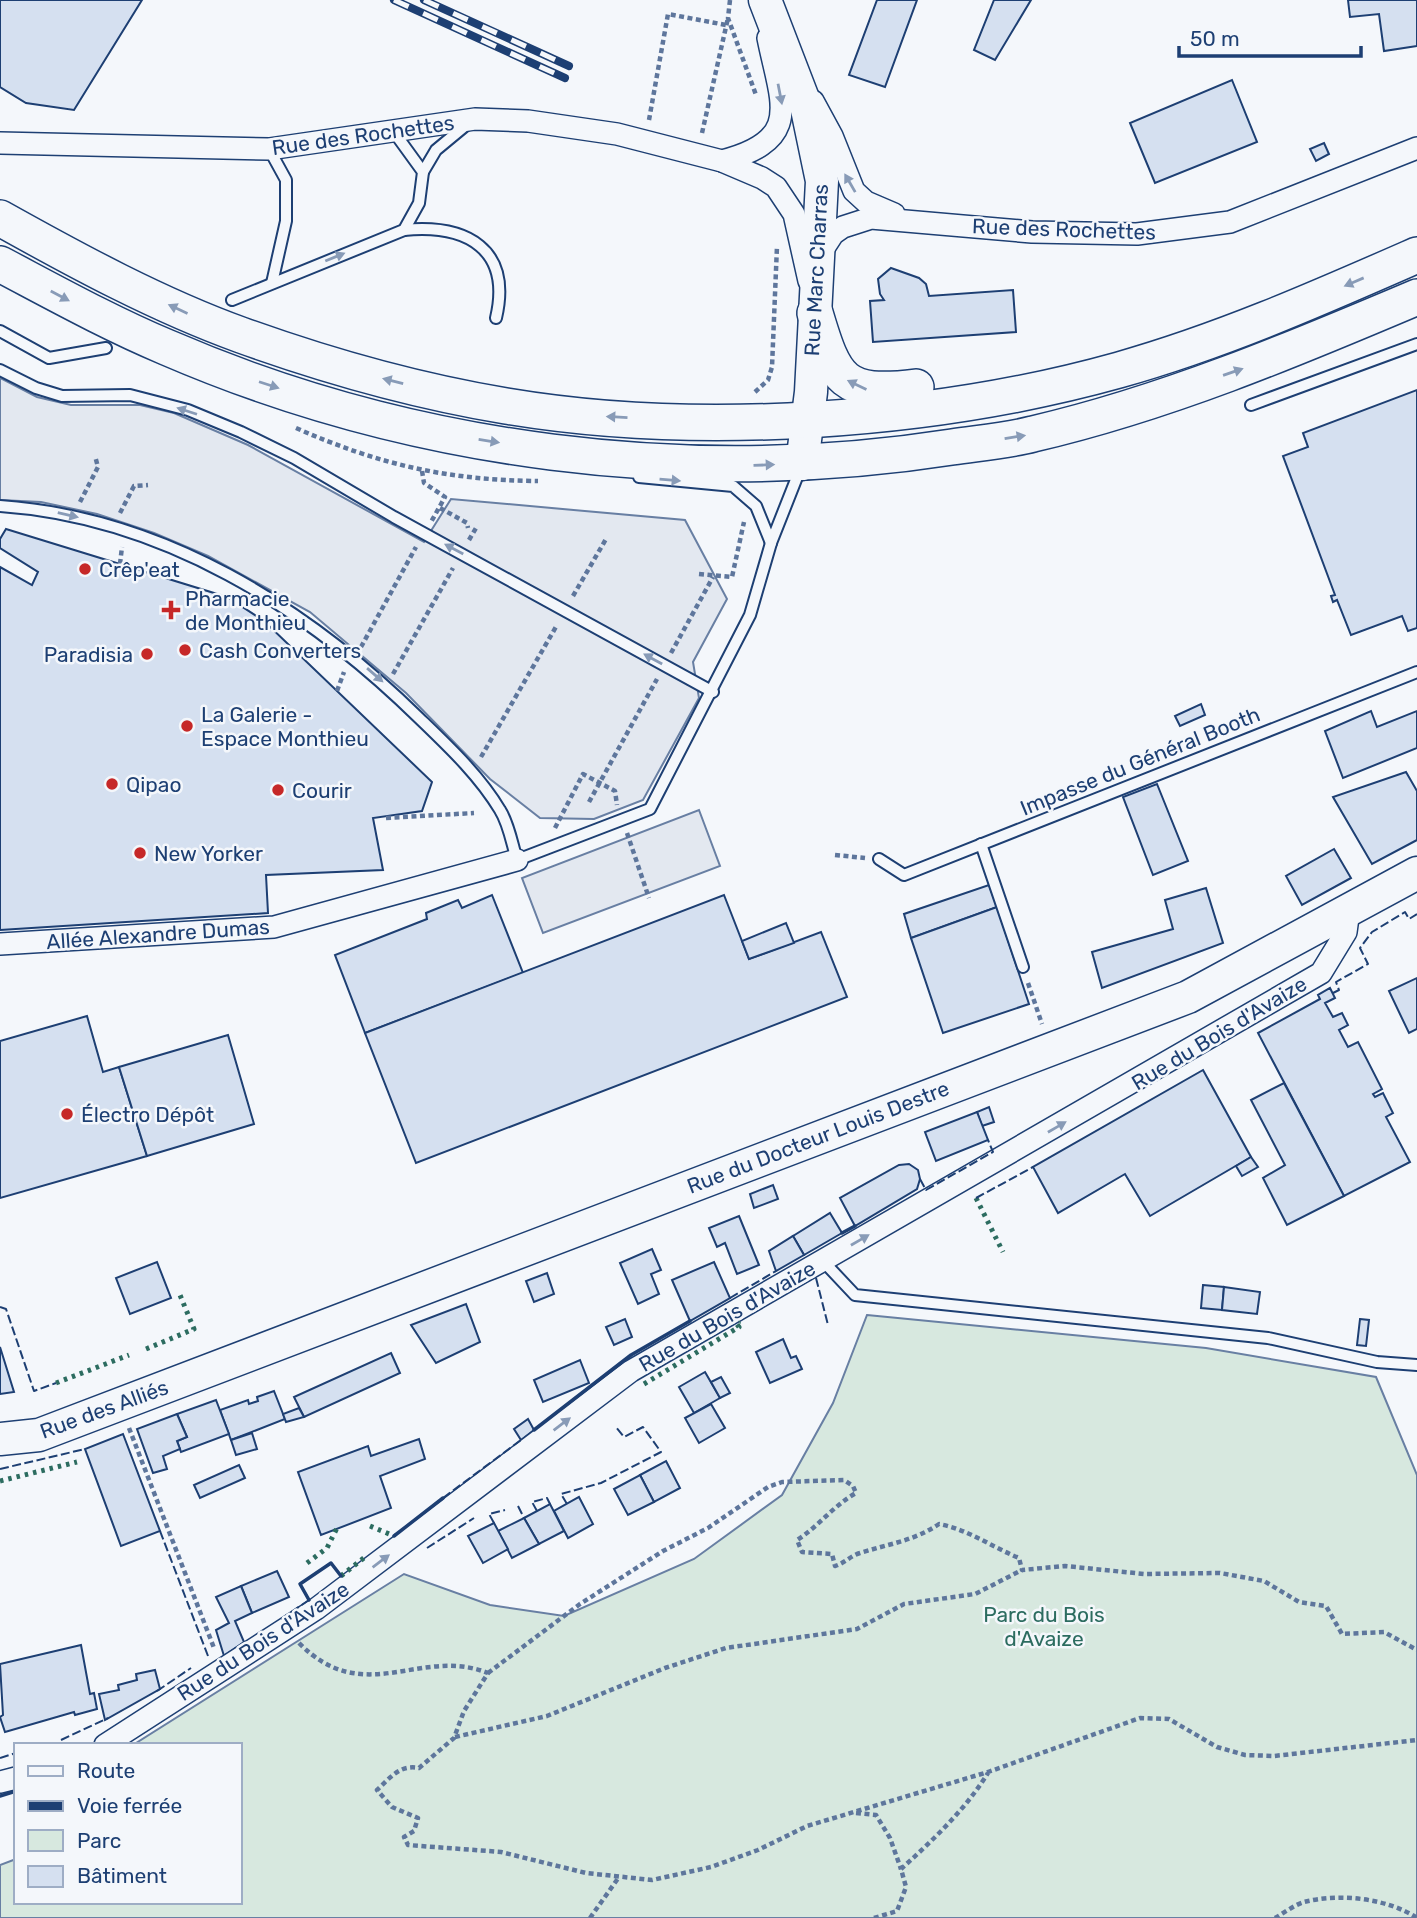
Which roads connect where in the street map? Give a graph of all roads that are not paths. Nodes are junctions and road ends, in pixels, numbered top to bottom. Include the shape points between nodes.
1 (766, 1) edge
2 (792, 69) junction
3 (475, 119) junction
4 (392, 130) junction
5 (0, 143) edge
6 (1417, 148) edge
7 (269, 149) junction
8 (722, 161) junction
9 (423, 172) junction
10 (0, 218) edge
11 (906, 219) junction
12 (404, 230) junction
13 (819, 255) junction
14 (1417, 255) edge
15 (0, 264) edge
16 (272, 282) junction
17 (1417, 297) edge
18 (232, 300) dead end
19 (815, 308) junction
20 (496, 318) dead end
21 (0, 331) edge
22 (1417, 344) edge
23 (106, 348) dead end
24 (0, 370) edge
25 (1118, 370) junction
26 (1251, 405) dead end
27 (808, 420) junction
28 (558, 452) junction
29 (802, 464) junction
30 (592, 469) dead end
31 (632, 476) dead end
32 (0, 506) edge
33 (771, 543) junction
34 (1417, 672) edge
35 (713, 692) junction
36 (981, 844) junction
37 (879, 859) road end
38 (517, 860) junction
39 (1417, 873) edge
40 (1349, 910) junction
41 (0, 944) edge
42 (1023, 967) road end
43 (824, 1261) junction
44 (1417, 1365) edge
45 (206, 1371) joint
46 (0, 1439) edge
47 (108, 1743) edge

1 - 2 street, Rue Marc Charras
1 -> 8 street via 768,38 782,101 779,124 758,149
11 -> 2 street, Rue des Rochettes via 866,202 854,191 824,120
2 - 13 street, Rue Marc Charras via 817,145 822,181
3 - 4 street, Rue des Rochettes
3 - 8 street, Rue des Rochettes via 528,121 617,134
3 - 9 lane via 436,150
4 - 7 street, Rue des Rochettes
4 - 9 lane
5 - 7 street, Rue des Rochettes
6 - 11 street, Rue des Rochettes via 1230,222 1187,230 1032,232
7 - 16 lane via 286,180 286,221
8 - 19 street, Rue des Rochettes via 762,178 788,201
9 - 12 lane via 419,203
27 -> 10 main road via 582,415 428,390 238,334 180,310
11 - 13 street, Rue des Rochettes via 856,220 833,234
16 -> 12 lane
12 - 20 lane via 448,229 477,243 500,279
13 - 19 street, Rue Marc Charras
14 -> 25 main road via 1256,325
15 -> 28 main road via 98,317 248,378 419,428
16 - 18 lane
29 -> 17 main road via 878,459 1030,435 1118,412 1270,359
25 -> 19 main road via 1061,368 866,390 854,386 835,366 825,348
19 - 27 street, Rue Marc Charras
21 - 23 lane via 50,358
22 - 26 lane
35 -> 24 lane via 294,458 188,410 130,395 62,396
25 - 27 main road via 942,405
25 - 29 main road via 1083,395 1051,405 930,430 829,441 814,448
27 - 28 main road via 798,433 781,439 617,441
27 - 29 street, Rue Marc Charras
28 -> 29 main road via 676,464
28 - 30 lane
29 - 33 lane
31 -> 33 lane via 733,486 756,506
32 -> 38 lane via 74,517 177,550 229,575 327,635 464,763 502,811
33 - 35 lane via 750,615
34 - 36 lane, Impasse du Général Booth
35 - 38 lane via 650,809
36 - 37 lane, Impasse du Général Booth via 904,875
36 - 42 lane
38 - 41 street, Allée Alexandre Dumas via 274,927
39 - 40 street, Rue du Docteur Louis Destre
43 -> 40 street, Rue du Bois d'Avaize via 1321,973 1346,932
40 - 45 street, Rue du Docteur Louis Destre via 1188,997
43 - 44 lane via 855,1295 1268,1338 1377,1362
47 -> 43 street, Rue du Bois d'Avaize via 376,1565 631,1371
45 - 46 street, Rue des Alliés via 39,1435

